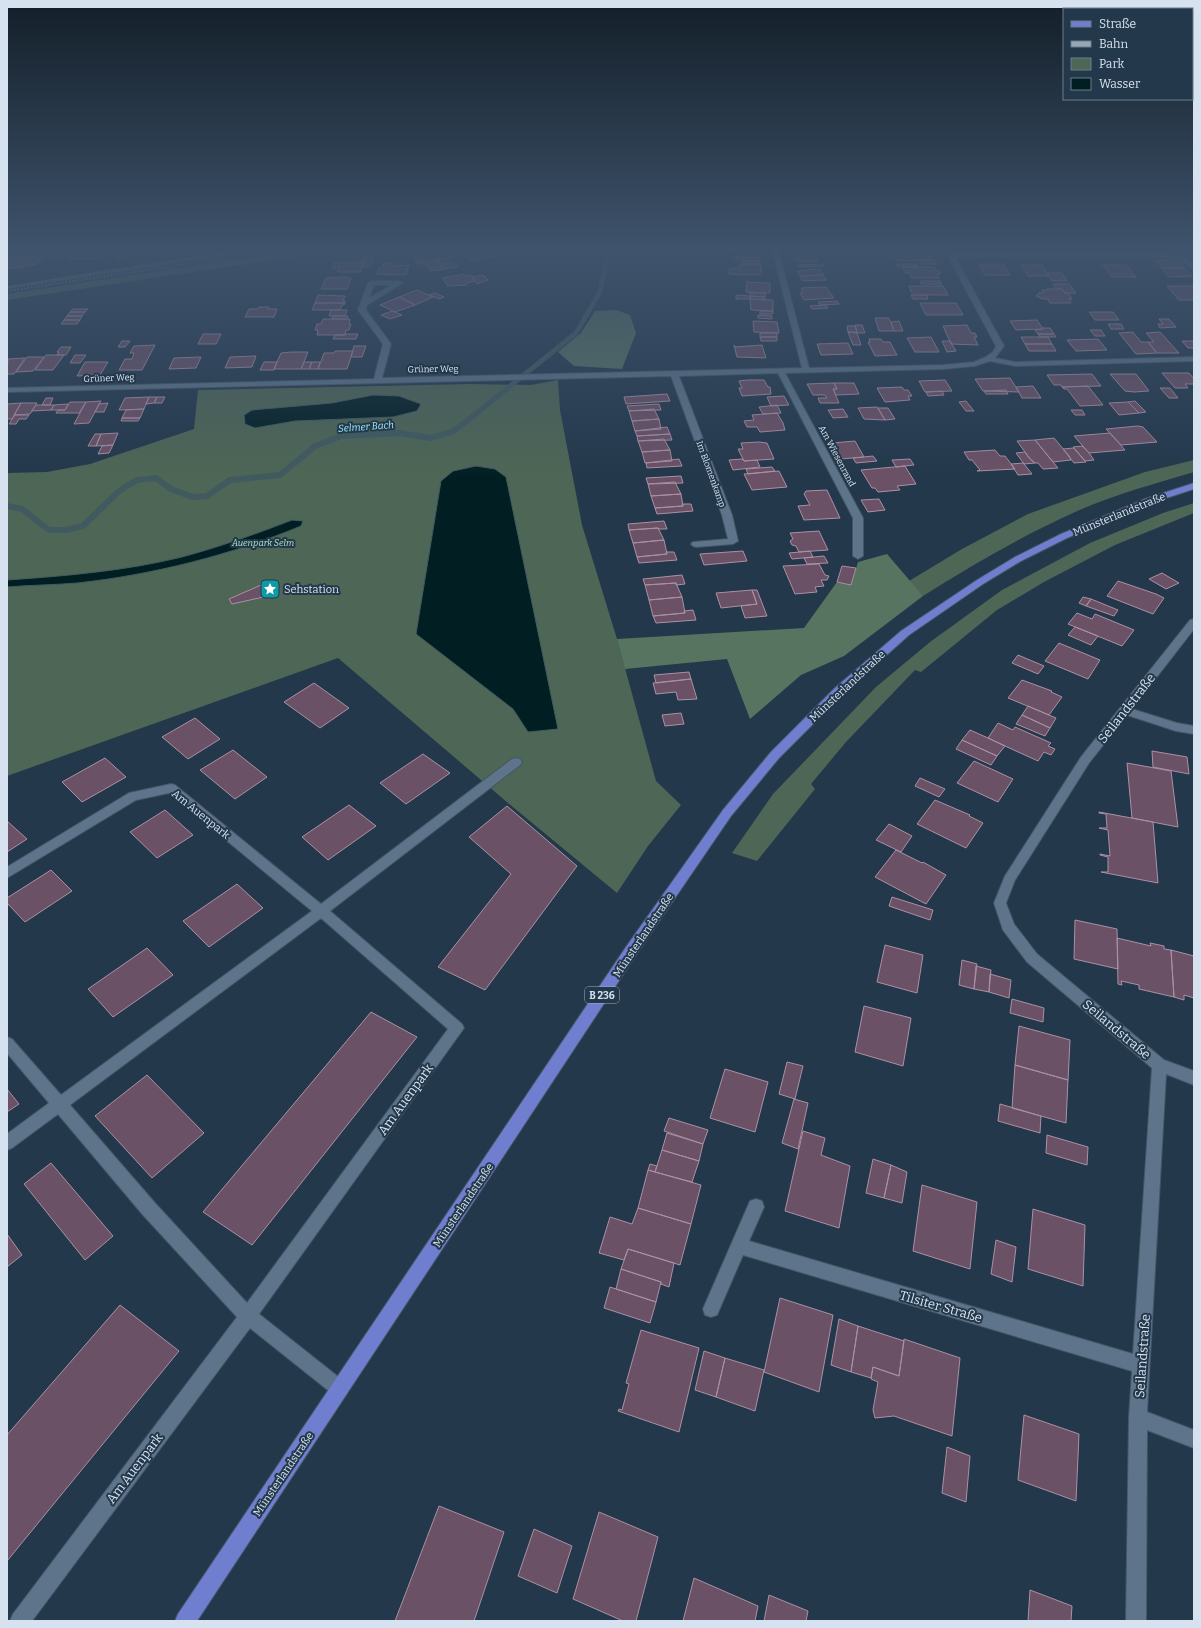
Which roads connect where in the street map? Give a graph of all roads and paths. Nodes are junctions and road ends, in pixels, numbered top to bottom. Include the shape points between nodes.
1 (373, 325) edge
2 (794, 325) edge
3 (988, 325) edge
4 (989, 359) junction
5 (1194, 359) edge
6 (780, 370) junction
7 (806, 370) junction
8 (674, 373) junction
9 (378, 380) junction
10 (7, 390) edge
11 (1194, 486) edge
12 (696, 544) dead end
13 (858, 556) dead end
14 (1194, 622) edge
15 (1124, 710) junction
16 (1194, 730) edge
17 (516, 762) dead end
18 (7, 873) edge
19 (321, 911) junction
20 (7, 1043) edge
21 (1160, 1065) junction
22 (1194, 1078) edge
23 (60, 1104) junction
24 (7, 1143) edge
25 (756, 1207) dead end
26 (739, 1246) junction
27 (711, 1309) dead end
28 (248, 1316) junction
29 (1142, 1365) junction
30 (340, 1389) junction
31 (1138, 1417) junction
32 (1194, 1439) edge
33 (20, 1621) edge
34 (185, 1621) edge
35 (1136, 1621) edge

1 - 9 street via 387,344
2 - 7 street
3 - 4 street via 1000,346
4 - 5 street, Grüner Weg via 1015,364
4 - 7 street, Grüner Weg via 960,366
6 - 7 street, Grüner Weg
6 - 8 street, Grüner Weg
6 - 13 street, Am Wiesenrand via 858,518
8 - 9 street, Grüner Weg
8 - 12 street, Im Blomenkamp via 727,515 733,541
9 - 10 street, Grüner Weg
11 - 30 main road, Münsterlandstraße / B 236 via 1148,501 1064,536 980,582 905,633 839,691 775,755 727,813 690,865
14 - 15 street, Seilandstraße
15 - 16 street via 1176,727
15 - 21 street, Seilandstraße via 1085,760 1009,879 1000,903 1008,926 1032,958
17 - 19 street
18 - 19 street, Am Auenpark via 133,796 171,788
19 - 23 street
19 - 28 street, Am Auenpark via 457,1028
20 - 23 street
21 - 22 street
21 - 29 street, Seilandstraße
23 - 24 street
23 - 28 street via 149,1209
25 - 26 street
26 - 27 street
26 - 29 street, Tilsiter Straße
28 - 30 street
28 - 33 street, Am Auenpark
29 - 31 street, Seilandstraße
30 - 34 main road, Münsterlandstraße / B 236
31 - 32 street
31 - 35 street, Seilandstraße

